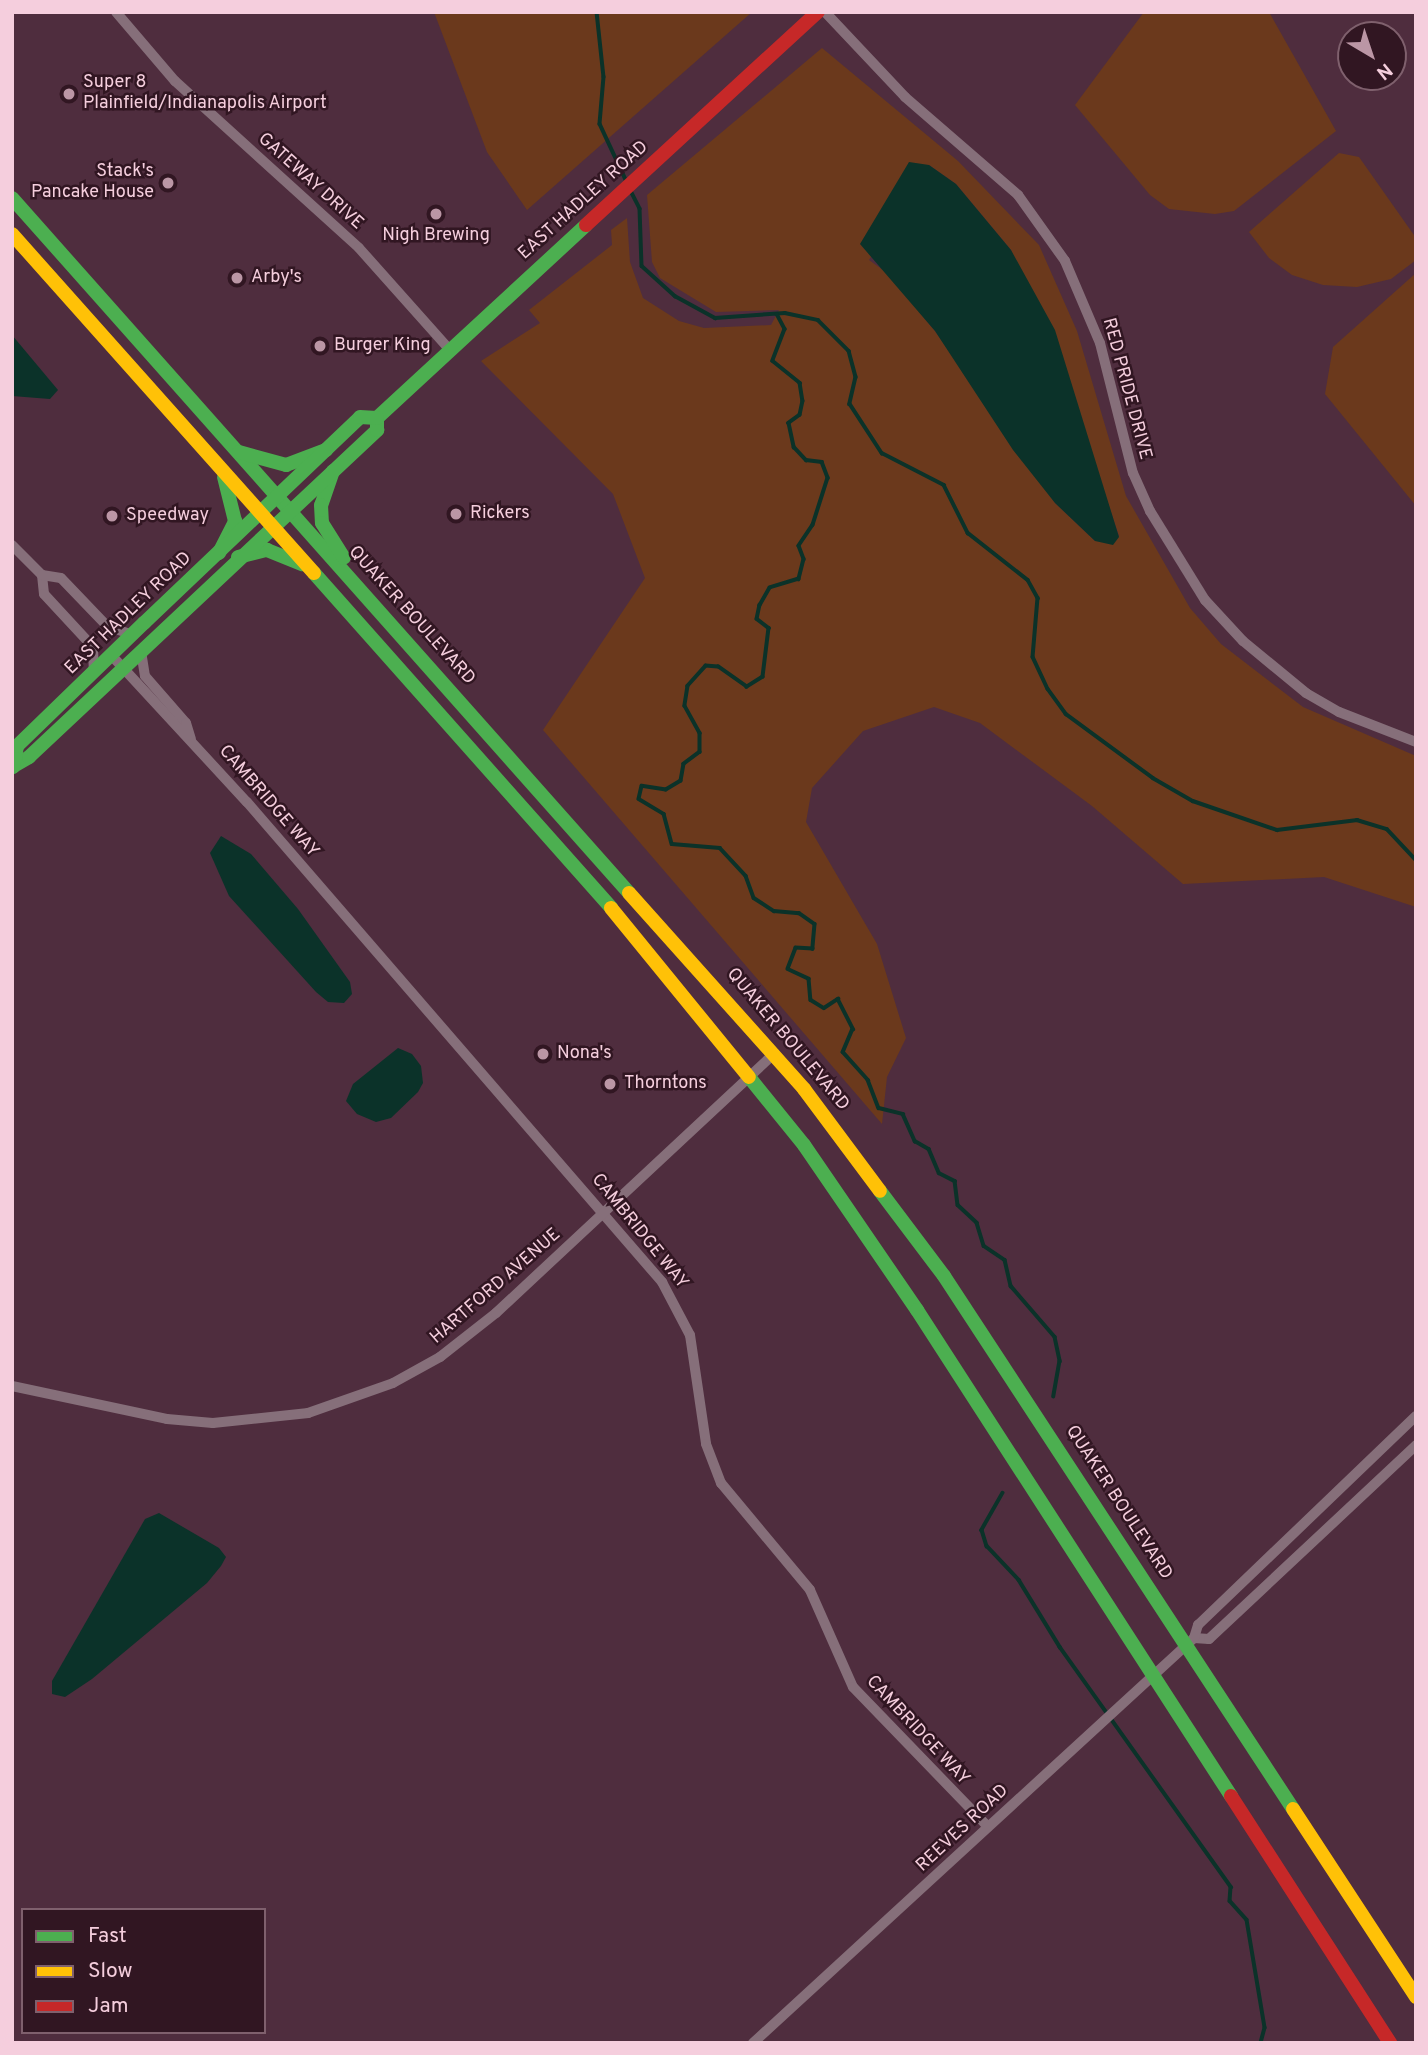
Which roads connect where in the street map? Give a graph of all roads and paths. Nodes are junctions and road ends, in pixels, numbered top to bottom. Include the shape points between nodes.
1 (116, 12) edge
2 (818, 12) edge
3 (825, 12) edge
4 (12, 198) edge
5 (12, 234) edge
6 (450, 349) junction
7 (377, 418) junction
8 (326, 450) junction
9 (239, 452) junction
10 (220, 468) junction
11 (333, 471) junction
12 (278, 496) junction
13 (291, 510) junction
14 (260, 513) junction
15 (272, 526) junction
16 (12, 545) edge
17 (219, 553) junction
18 (238, 557) junction
19 (311, 569) junction
20 (42, 575) junction
21 (363, 591) junction
22 (133, 635) junction
23 (141, 649) junction
24 (118, 663) junction
25 (94, 675) junction
26 (191, 738) junction
27 (1416, 742) edge
28 (13, 767) edge
29 (775, 1053) junction
30 (751, 1075) junction
31 (605, 1212) junction
32 (12, 1386) edge
33 (1416, 1416) edge
34 (1416, 1445) edge
35 (1191, 1641) junction
36 (1153, 1675) junction
37 (988, 1828) junction
38 (1416, 1997) edge
39 (753, 2043) edge
40 (1390, 2043) edge

1 - 6 street, GATEWAY DRIVE via 175,81 342,231
2 - 6 main road, EAST HADLEY ROAD
3 - 27 street, RED PRIDE DRIVE via 905,97 1018,195 1065,261 1100,343 1133,473 1150,512 1205,600 1243,641 1306,693
4 - 9 main road, QUAKER BOULEVARD
5 - 10 main road
6 - 7 main road, EAST HADLEY ROAD
7 - 8 main road, EAST HADLEY ROAD via 360,417
7 - 11 main road, EAST HADLEY ROAD via 377,430
8 - 9 main road via 286,465
8 - 12 main road, EAST HADLEY ROAD
9 - 12 main road, QUAKER BOULEVARD
10 - 14 main road
10 - 17 main road via 235,521
11 - 13 main road, EAST HADLEY ROAD
11 - 21 main road via 321,506 322,523
12 - 13 main road, QUAKER BOULEVARD
12 - 14 main road, EAST HADLEY ROAD
13 - 15 main road, EAST HADLEY ROAD
13 - 21 main road, QUAKER BOULEVARD
14 - 15 main road
14 - 17 main road, EAST HADLEY ROAD
15 - 18 main road, EAST HADLEY ROAD
15 - 19 main road
16 - 20 street
17 - 22 main road, EAST HADLEY ROAD
18 - 19 main road via 267,550
18 - 23 main road, EAST HADLEY ROAD
19 - 30 main road via 645,946
20 - 22 street via 61,578 107,626
20 - 25 street via 44,594 93,647
21 - 29 main road, QUAKER BOULEVARD
22 - 24 main road, EAST HADLEY ROAD
23 - 24 main road, EAST HADLEY ROAD
23 - 26 street, CAMBRIDGE WAY via 145,676 186,723
24 - 25 main road, EAST HADLEY ROAD
24 - 26 street, CAMBRIDGE WAY via 178,732
24 - 28 main road, EAST HADLEY ROAD via 29,757
25 - 28 main road, EAST HADLEY ROAD via 17,746
26 - 31 street, CAMBRIDGE WAY
29 - 30 street, HARTFORD AVENUE
29 - 35 main road, QUAKER BOULEVARD via 944,1276
30 - 31 street, HARTFORD AVENUE
30 - 36 main road via 889,1267
31 - 32 street, HARTFORD AVENUE via 461,1342 393,1383 330,1408 263,1420 189,1422
31 - 37 street, CAMBRIDGE WAY via 671,1294 685,1321 694,1349 706,1444 722,1483 810,1590 853,1687
33 - 35 street, REEVES ROAD via 1198,1625
34 - 35 street, REEVES ROAD via 1209,1639
35 - 36 street, REEVES ROAD
35 - 38 main road, QUAKER BOULEVARD
36 - 37 street, REEVES ROAD
36 - 40 main road
37 - 39 street, REEVES ROAD

